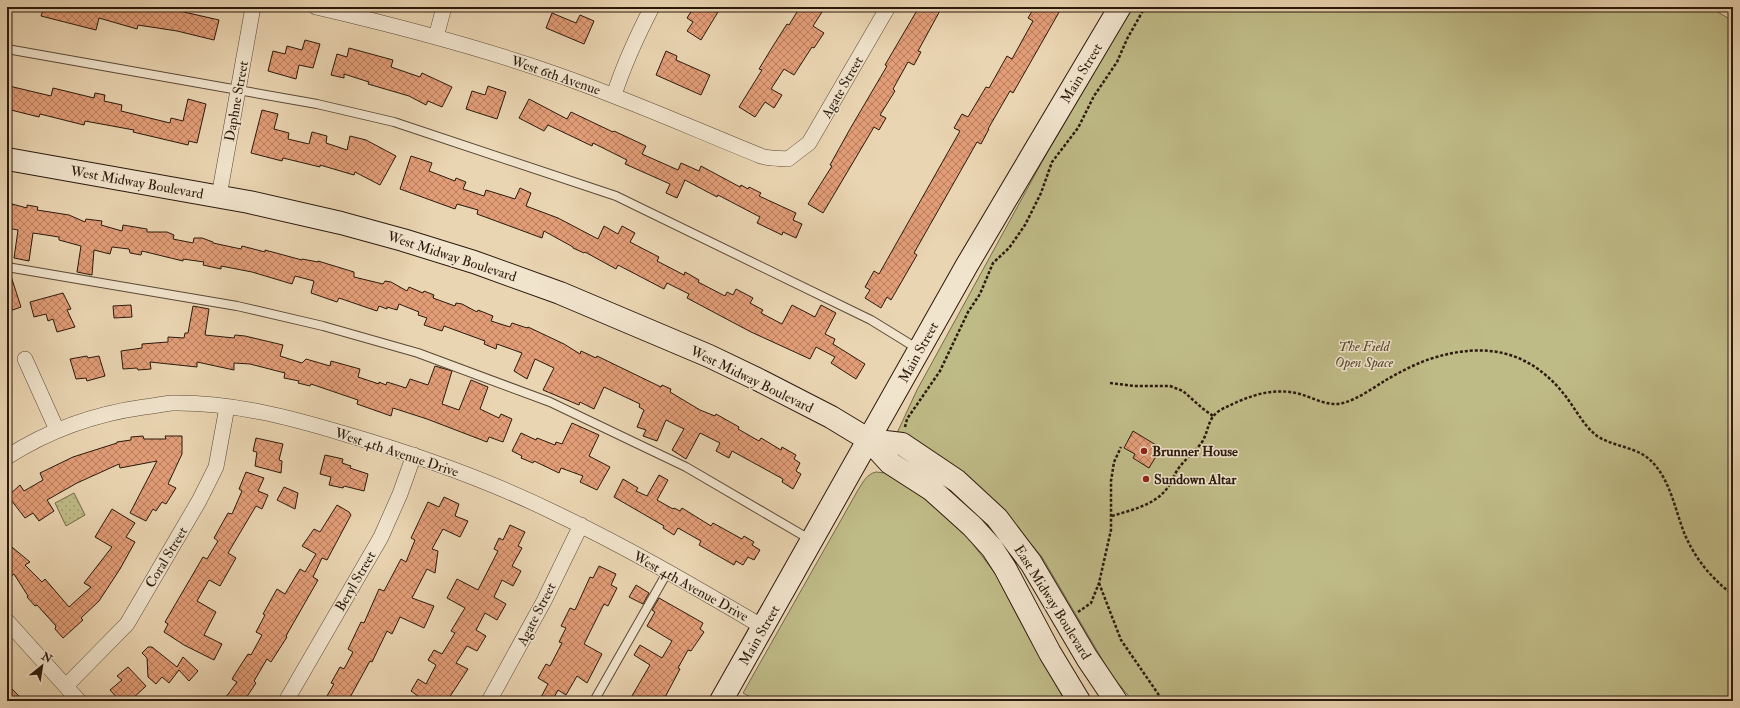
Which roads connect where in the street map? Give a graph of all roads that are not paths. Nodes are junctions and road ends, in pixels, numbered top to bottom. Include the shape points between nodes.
1 (253, 7) edge
2 (316, 7) edge
3 (444, 7) edge
4 (652, 7) edge
5 (888, 7) edge
6 (1120, 7) edge
7 (436, 37) junction
8 (7, 49) edge
9 (238, 90) junction
10 (614, 96) junction
11 (7, 159) edge
12 (788, 159) joint
13 (220, 196) junction
14 (7, 267) edge
15 (919, 350) junction
16 (25, 359) dead end
17 (227, 407) junction
18 (57, 430) junction
19 (869, 440) junction
20 (414, 456) junction
21 (7, 457) edge
22 (581, 525) junction
23 (812, 541) junction
24 (668, 572) junction
25 (7, 621) edge
26 (763, 627) junction
27 (66, 686) junction
28 (79, 701) edge
29 (286, 701) edge
30 (489, 701) edge
31 (594, 701) edge
32 (721, 701) edge
33 (1079, 701) edge
34 (1116, 701) edge

1 - 9 street, Daphne Street
2 - 7 street, West 6th Avenue
3 - 7 street
4 - 10 street via 624,65
5 - 12 street, Agate Street via 808,143
6 - 15 main road, Main Street via 987,230
7 - 10 street, West 6th Avenue via 559,75
8 - 9 lane
9 - 13 street, Daphne Street
9 - 15 lane via 317,104 394,122 616,196 871,320
10 - 12 street, West 6th Avenue via 761,156
11 - 13 main road, West Midway Boulevard
13 - 19 main road, West Midway Boulevard via 341,223 446,253 560,293 734,368 831,417
14 - 23 lane via 237,306 323,326 418,353 550,402 686,467
15 - 19 main road, Main Street
16 - 18 street
17 - 18 street, West 4th Avenue Drive via 170,404 118,411
17 - 20 street, West 4th Avenue Drive via 266,413 321,427
17 - 27 street, Coral Street via 216,467 199,502 127,624
18 - 21 street, West 4th Avenue Drive
19 - 23 main road, Main Street
19 - 33 main road, East Midway Boulevard via 890,463 917,479 949,504 992,548
19 - 34 main road, East Midway Boulevard via 902,444 951,477 997,518 1032,562 1087,658
20 - 22 street, West 4th Avenue Drive via 497,487
20 - 29 street, Beryl Street via 381,537
22 - 24 street, West 4th Avenue Drive
22 - 30 street, Agate Street via 544,601
23 - 26 main road, Main Street
24 - 26 street, West 4th Avenue Drive
24 - 31 lane
25 - 27 street
26 - 32 main road, Main Street
27 - 28 street

